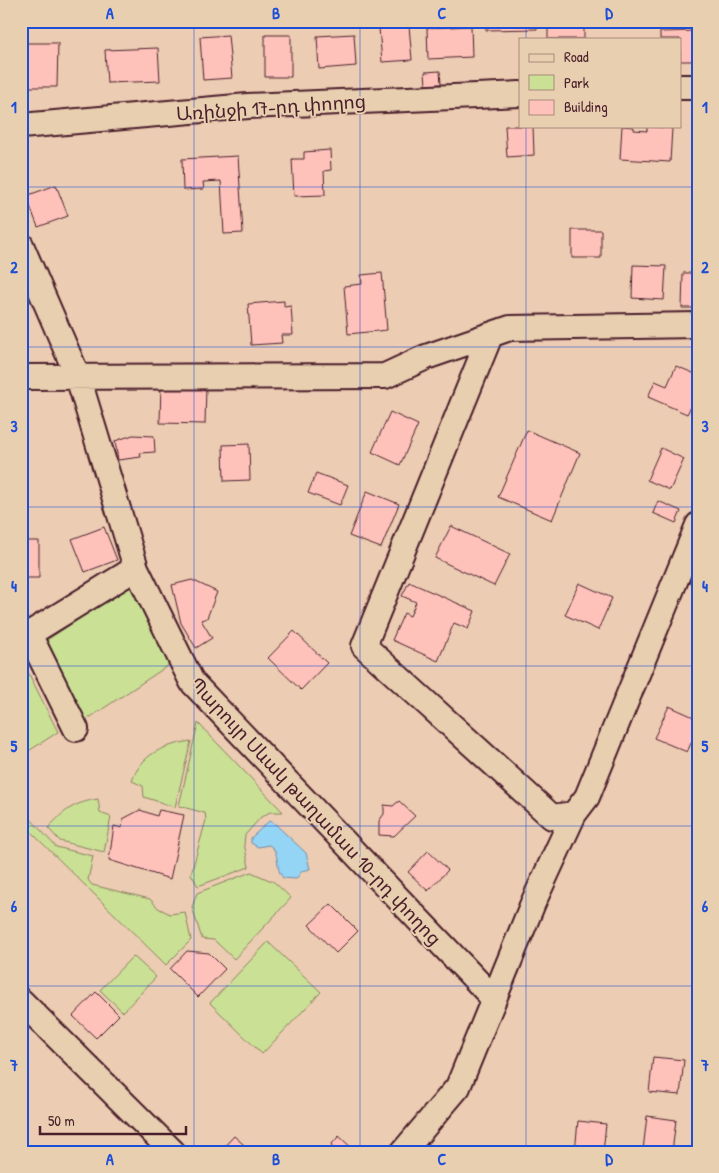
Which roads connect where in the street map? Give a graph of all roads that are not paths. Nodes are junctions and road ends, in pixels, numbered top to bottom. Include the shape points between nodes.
1 (698, 86) edge
2 (682, 87) edge
3 (519, 94) edge
4 (21, 126) edge
5 (21, 245) edge
6 (698, 324) edge
7 (490, 336) junction
8 (21, 377) edge
9 (78, 378) junction
10 (698, 525) edge
11 (136, 568) junction
12 (25, 634) edge
13 (76, 729) dead end
14 (574, 814) junction
15 (494, 999) junction
16 (21, 1001) edge
17 (173, 1152) edge
18 (403, 1152) edge

1 - 2 street
3 - 4 street, Առինջի 17-րդ փողոց via 248,106
5 - 9 street, Պարույր Սևակ թաղամաս 10-րդ փողոց
6 - 7 street via 510,328
7 - 9 street via 426,357 385,376
7 - 14 street via 364,646 552,817
8 - 9 street
9 - 11 street, Պարույր Սևակ թաղամաս 10-րդ փողոց
10 - 14 street via 588,797
11 - 12 street
11 - 15 street, Պարույր Սևակ թաղամաս 10-րդ փողոց via 192,682
12 - 13 street
14 - 15 street
15 - 18 street via 458,1087
16 - 17 street

